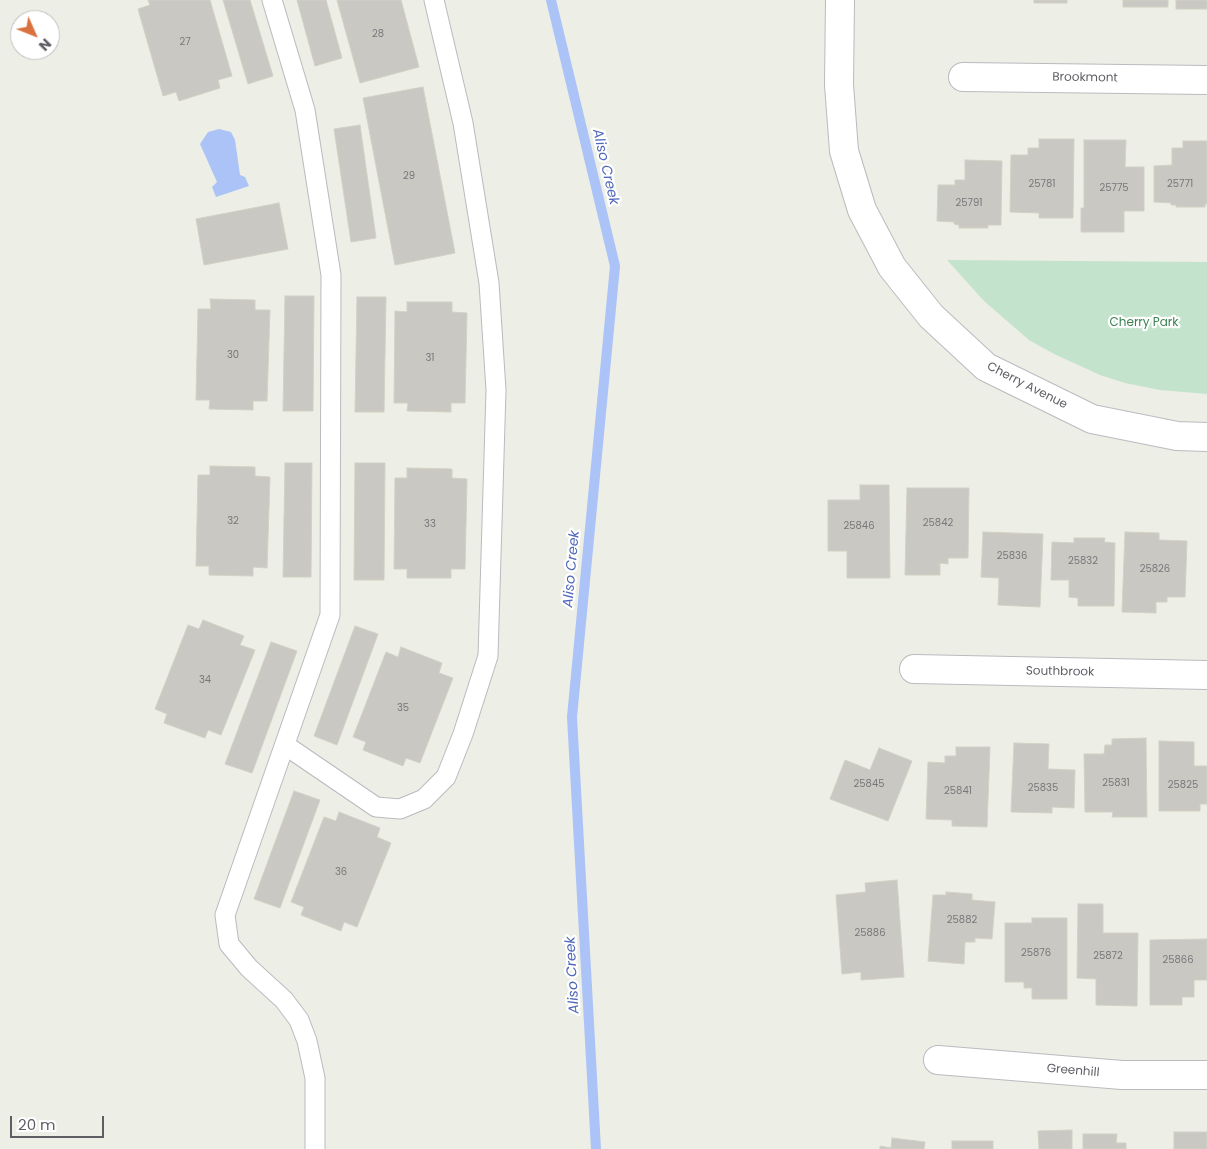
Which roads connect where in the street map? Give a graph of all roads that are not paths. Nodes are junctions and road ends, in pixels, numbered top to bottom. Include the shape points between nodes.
1 (272, 0) edge
2 (434, 0) edge
3 (840, 0) edge
4 (963, 77) dead end
5 (1207, 80) edge
6 (1207, 437) edge
7 (914, 669) dead end
8 (1207, 675) edge
9 (284, 745) junction
10 (938, 1060) dead end
11 (1207, 1076) edge
12 (315, 1149) edge

1 - 9 lane via 305,110 331,275 330,615
2 - 9 lane via 463,124 489,283 496,390 488,656 446,777 424,799 400,809 376,807
3 - 6 street, Cherry Avenue via 839,85 844,151 862,210 892,267 931,316 986,367 1092,419 1177,436
4 - 5 street, Brookmont
7 - 8 street, Southbrook
9 - 12 lane via 226,915 226,930 229,944 238,956 284,1000 299,1020 315,1078
10 - 11 street, Greenhill via 1122,1075

